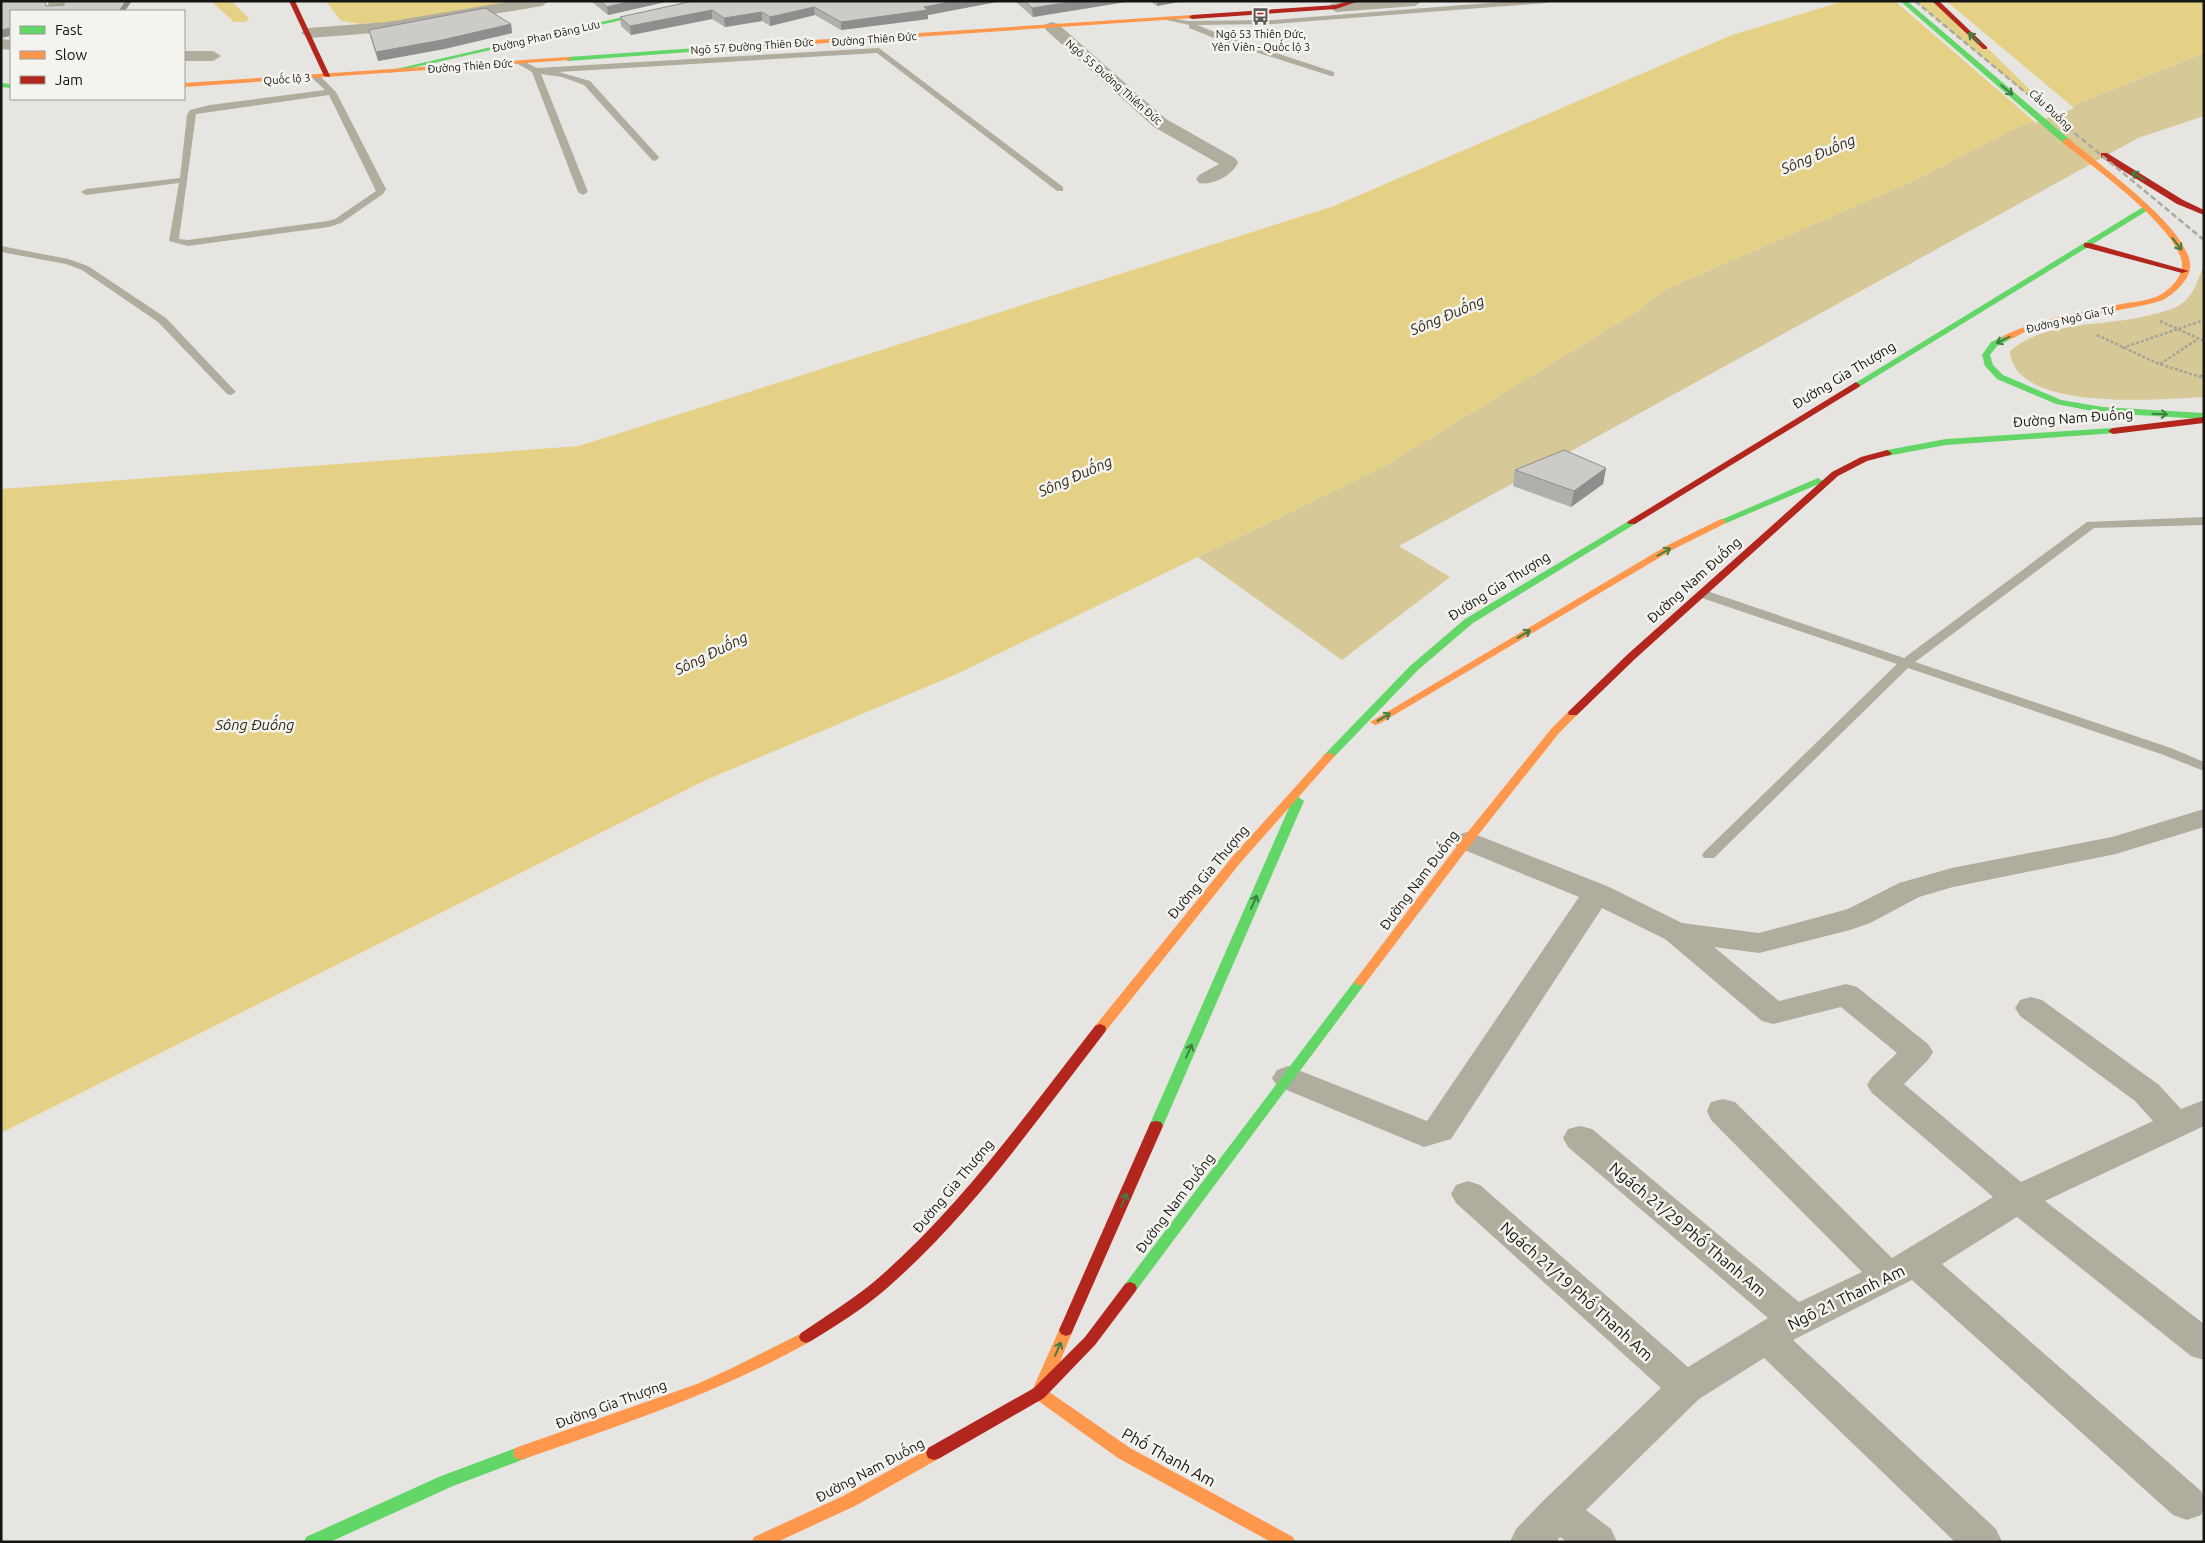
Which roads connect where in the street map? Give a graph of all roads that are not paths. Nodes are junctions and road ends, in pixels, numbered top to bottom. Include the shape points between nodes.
1 (292, 1) edge
2 (542, 1) edge
3 (702, 1) edge
4 (1356, 1) edge
5 (1416, 1) edge
6 (1546, 1) edge
7 (1903, 1) edge
8 (1935, 1) edge
9 (1336, 7) junction
10 (1162, 18) junction
11 (1187, 23) junction
12 (1052, 27) junction
13 (309, 33) junction
14 (1992, 55) dead end
15 (185, 56) edge
16 (213, 56) dead end
17 (520, 63) junction
18 (390, 71) junction
19 (536, 71) junction
20 (1331, 74) dead end
21 (321, 77) junction
22 (185, 85) edge
23 (332, 92) junction
24 (2072, 130) dead end
25 (655, 158) dead end
26 (1205, 179) dead end
27 (184, 180) junction
28 (1060, 189) dead end
29 (86, 192) dead end
30 (583, 192) dead end
31 (2145, 208) junction
32 (2204, 213) edge
33 (2087, 245) junction
34 (1, 249) edge
35 (2185, 271) junction
36 (231, 392) dead end
37 (2204, 416) edge
38 (2204, 420) edge
39 (1835, 474) junction
40 (2204, 521) edge
41 (1703, 594) junction
42 (1906, 662) junction
43 (1342, 742) junction
44 (2204, 766) edge
45 (1309, 775) junction
46 (2204, 818) edge
47 (1467, 840) junction
48 (1709, 855) dead end
49 (1597, 893) junction
50 (1676, 932) junction
51 (2031, 1008) dead end
52 (1288, 1078) junction
53 (1723, 1112) dead end
54 (2190, 1119) edge
55 (1580, 1138) dead end
56 (1468, 1194) dead end
57 (2018, 1199) junction
58 (1903, 1269) junction
59 (1782, 1329) junction
60 (2204, 1345) edge
61 (1686, 1388) junction
62 (1039, 1393) junction
63 (2187, 1503) dead end
64 (1558, 1512) junction
65 (312, 1542) edge
66 (760, 1542) edge
67 (1287, 1542) edge
68 (1530, 1542) edge
69 (1597, 1542) edge
70 (1982, 1542) edge

1 - 13 main road
2 - 13 street via 387,27
3 - 18 main road, Đường Phan Đăng Lưu
4 - 9 main road, Đường Thiên Đức
5 - 9 street
6 - 11 lane via 1272,22
7 -> 31 main road, Cầu Đuống
14 -> 8 main road
9 - 10 main road, Đường Thiên Đức
10 - 11 lane
10 - 12 main road, Đường Thiên Đức
11 - 20 lane
12 - 17 main road, Đường Thiên Đức
12 - 26 street, Ngõ 55 Đường Thiên Đức via 1160,124 1228,162 1227,168
13 - 21 main road
15 - 16 street
17 - 18 main road, Đường Thiên Đức
17 - 19 lane
18 - 21 main road, Quốc lộ 3
19 - 25 lane via 588,83
19 - 28 lane, Ngõ 57 Đường Thiên Đức via 879,50
19 - 30 lane
21 - 22 main road, Quốc lộ 3
21 - 23 lane
23 - 27 lane via 193,112
23 - 27 lane via 381,189 338,221 179,243 172,239
32 -> 24 main road, Cầu Đuống via 2180,202 2086,143
27 - 29 lane
31 - 33 main road, Đường Gia Thượng
31 -> 35 main road via 2185,254
33 - 35 main road
33 - 43 main road, Đường Gia Thượng via 1469,621 1435,648
34 - 36 lane via 85,268 162,320
35 -> 37 main road, Đường Ngô Gia Tự via 2173,290 2160,298 2028,327 1994,344 1986,355 1989,366 2000,377 2059,402 2103,410
38 - 39 main road, Đường Nam Đuống via 2125,430 1946,442 1904,448 1864,459
39 - 41 main road, Đường Nam Đuống
43 -> 39 main road via 1671,547 1740,513
40 - 42 lane via 2091,525
41 - 42 lane
41 - 47 main road, Đường Nam Đuống via 1632,656 1555,731
42 - 44 lane
42 - 48 lane
43 - 45 main road, Đường Gia Thượng
62 -> 45 main road
45 - 65 main road, Đường Gia Thượng via 1228,869 971,1190 880,1286 831,1322 781,1352 731,1375 487,1466
46 - 50 street via 2116,845 1952,878 1909,890 1859,916 1759,943
47 - 49 street
47 - 52 main road, Đường Nam Đuống
49 - 50 street
49 - 52 street via 1439,1130 1424,1135
50 - 57 street via 1773,1012 1846,995 1917,1052 1883,1085
51 - 54 street via 2147,1093
52 - 62 main road, Đường Nam Đuống via 1090,1341
53 - 58 street
54 - 57 street, Ngõ 21 Thanh Am
55 - 59 street, Ngách 21/29 Phố Thanh Am
56 - 61 street, Ngách 21/19 Phố Thanh Am
57 - 58 street, Ngõ 21 Thanh Am
57 - 60 street
58 - 59 street, Ngõ 21 Thanh Am
58 - 63 street
59 - 61 street, Ngõ 21 Thanh Am
59 - 70 street, Ngách 21/29 Phố Thanh Am
61 - 64 street, Ngõ 21 Thanh Am
62 - 66 main road, Đường Nam Đuống via 849,1501
62 - 67 main road, Phố Thanh Am via 1124,1453
64 - 68 street, Ngõ 21 Thanh Am
64 - 69 street

